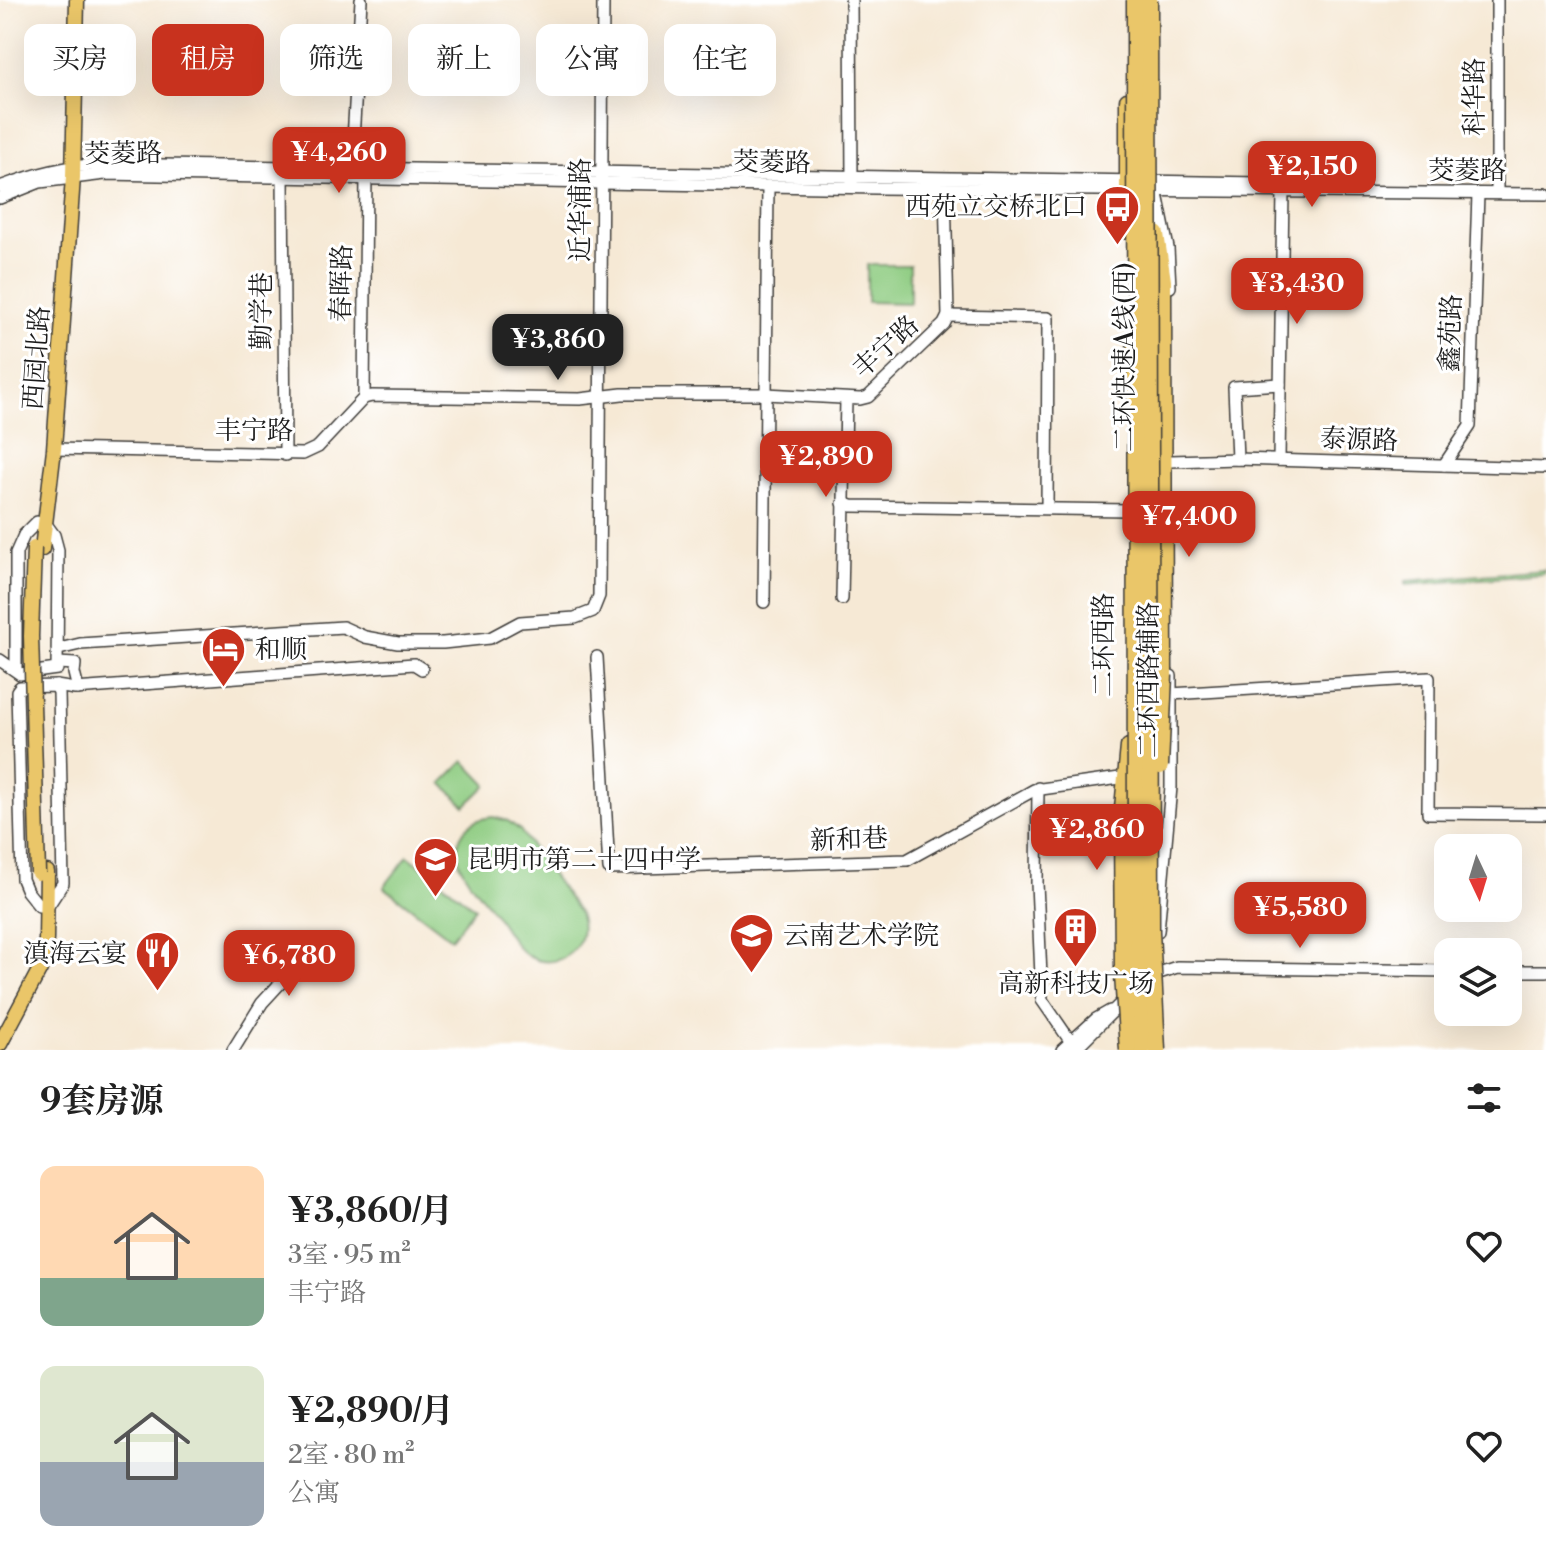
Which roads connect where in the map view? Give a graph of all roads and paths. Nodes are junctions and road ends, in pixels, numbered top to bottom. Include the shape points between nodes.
1 (67, 0) edge
2 (77, 0) edge
3 (361, 0) edge
4 (603, 0) edge
5 (851, 0) edge
6 (1127, 0) edge
7 (1136, 0) edge
8 (1148, 0) edge
9 (1156, 0) edge
10 (1497, 0) edge
11 (1141, 154) junction
12 (69, 172) junction
13 (283, 172) junction
14 (351, 173) junction
15 (366, 173) junction
16 (603, 178) junction
17 (852, 182) junction
18 (1141, 185) junction
19 (768, 186) junction
20 (1546, 186) edge
21 (0, 187) edge
22 (945, 189) junction
23 (1497, 190) junction
24 (1283, 191) junction
25 (1478, 194) junction
26 (1546, 194) edge
27 (0, 198) edge
28 (1156, 234) junction
29 (948, 316) junction
30 (1280, 384) junction
31 (766, 394) junction
32 (601, 396) junction
33 (364, 398) junction
34 (846, 399) junction
35 (54, 449) junction
36 (285, 455) junction
37 (1237, 459) junction
38 (1279, 460) junction
39 (1171, 461) junction
40 (1444, 465) junction
41 (1546, 468) edge
42 (843, 503) junction
43 (1047, 508) junction
44 (1128, 510) junction
45 (42, 523) junction
46 (842, 599) dead end
47 (764, 602) dead end
48 (59, 649) junction
49 (16, 656) junction
50 (597, 657) dead end
51 (0, 659) edge
52 (58, 663) junction
53 (422, 669) dead end
54 (16, 670) junction
55 (56, 686) junction
56 (78, 689) junction
57 (1171, 694) junction
58 (1129, 747) junction
59 (1120, 778) junction
60 (1038, 788) junction
61 (1546, 814) edge
62 (1150, 863) junction
63 (43, 906) junction
64 (1158, 931) junction
65 (309, 952) dead end
66 (1434, 971) edge
67 (1522, 971) edge
68 (1546, 971) edge
69 (1159, 973) junction
70 (1131, 994) junction
71 (1117, 1007) junction
72 (0, 1024) edge
73 (0, 1044) edge
74 (1069, 1047) edge
75 (233, 1050) edge
76 (1127, 1050) edge
77 (1135, 1050) edge
78 (1142, 1050) edge
79 (1157, 1050) edge
80 (1164, 1050) edge

1 - 12 main road, 西园北路
2 - 12 main road, 西园北路
3 - 14 street
4 - 16 street, 近华浦路
5 - 17 street
6 - 18 main road
7 - 11 main road, bridge
7 - 78 highway, bridge via 1136,931
8 - 11 main road, bridge
8 - 62 highway, 二环快速A线(西), bridge
9 - 18 main road
10 - 23 street, 科华路
11 - 18 main road
12 - 13 street, 茭菱路
12 - 21 street, 茭菱路 via 36,173
12 - 27 street, 茭菱路
12 - 35 main road, 西园北路
12 - 45 main road, 西园北路
13 - 14 street, 茭菱路
13 - 36 street, 勤学巷
14 - 15 street, 茭菱路
15 - 16 street, 茭菱路
15 - 33 street, 春晖路
16 - 17 street, 茭菱路
16 - 19 street, 茭菱路
16 - 32 street, 近华浦路
17 - 18 street, 茭菱路
17 - 19 street, 茭菱路
17 - 22 street, 茭菱路
18 - 22 street, 茭菱路
18 - 23 street, 茭菱路
18 - 24 street, 茭菱路
18 - 28 main road, 二环西路
18 - 39 street, 二环西路辅路 via 1167,240
18 - 44 main road, 二环西路 via 1127,234
19 - 31 street
20 - 23 street, 茭菱路
22 - 29 street, 丰宁路
23 - 25 street, 茭菱路
23 - 26 street, 茭菱路
24 - 25 street, 茭菱路
24 - 30 street
25 - 40 street, 鑫苑路 via 1470,426
28 - 62 highway, bridge via 1163,273 1164,705
28 - 64 main road, 二环西路
29 - 34 street, 丰宁路 via 868,397
29 - 43 street via 1048,318
30 - 37 street via 1234,387
30 - 38 street
31 - 32 street, 丰宁路
31 - 34 street, 丰宁路
31 - 47 street
32 - 33 street, 丰宁路
32 - 48 street, 近华浦路 via 599,596 593,611 575,618 520,622 490,638 443,643 398,643 343,627
33 - 36 street, 丰宁路 via 318,447
34 - 42 street
35 - 36 street, 丰宁路
35 - 45 main road, 西园北路
37 - 38 street, 泰源路
37 - 39 street, 泰源路
38 - 40 street, 泰源路
39 - 57 street, 二环西路辅路
40 - 41 street, 泰源路
42 - 43 street
42 - 46 street
43 - 44 street
44 - 58 main road, 二环西路
45 - 48 street via 54,535 58,550
45 - 49 street via 24,535 16,553
45 - 63 main road, 西园北路 via 38,549
48 - 52 street
49 - 51 street
49 - 54 street
50 - 60 street, 新和巷 via 609,869 907,860
51 - 54 street
52 - 54 street via 54,671
52 - 56 street via 75,664
53 - 56 street via 414,664
55 - 56 street
55 - 63 street via 63,883
55 - 63 street via 17,691 22,879
57 - 61 street via 1429,678 1428,813
57 - 64 street, 二环西路辅路 via 1171,799
58 - 59 street, 二环西路辅路
58 - 70 main road, 二环西路
58 - 76 highway, bridge via 1122,818
59 - 60 street, 新和巷
59 - 71 street, 二环西路辅路 via 1114,818
60 - 74 street via 1042,1000
62 - 79 highway, 二环快速A线(西), bridge
63 - 72 main road, 西园北路 via 31,967
63 - 73 main road, 西园北路 via 46,940 40,969
64 - 69 main road, 二环西路
65 - 75 street via 262,1003
66 - 69 street via 1177,967
67 - 68 street
69 - 70 street
69 - 80 main road, 二环西路
70 - 71 street
70 - 77 main road, 二环西路
71 - 74 street
71 - 76 street, 二环西路辅路

